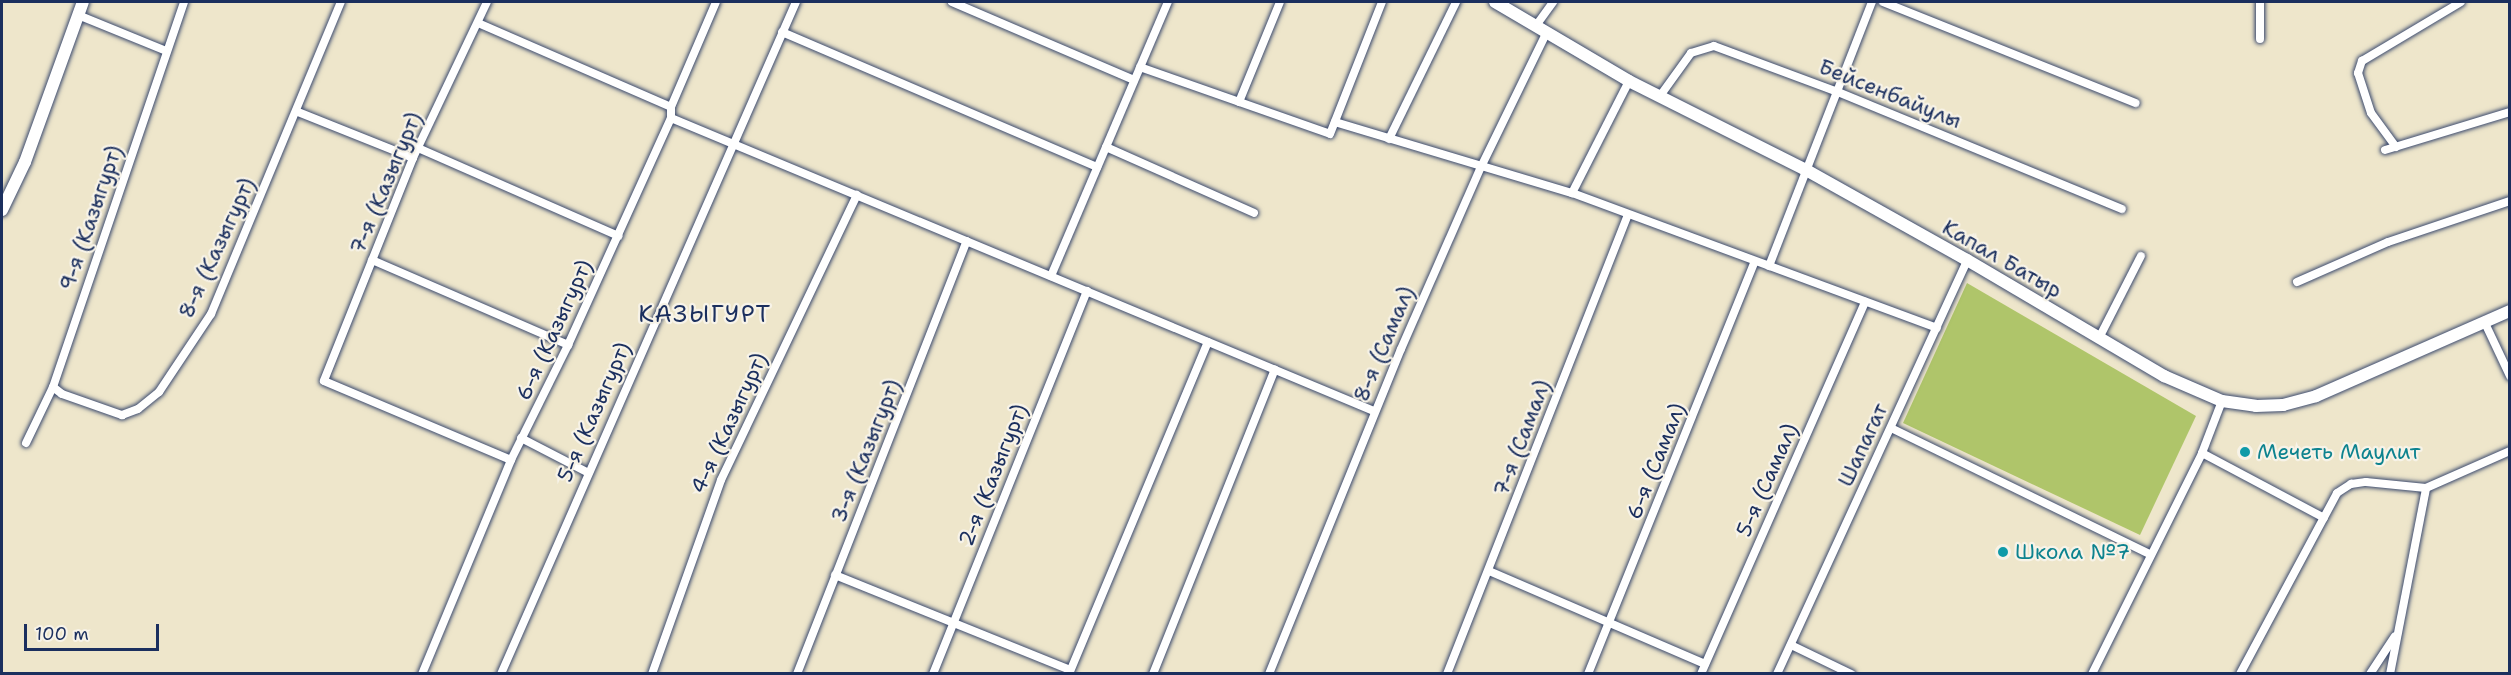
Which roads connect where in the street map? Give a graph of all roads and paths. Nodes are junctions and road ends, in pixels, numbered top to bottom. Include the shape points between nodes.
1 (83, 2) edge
2 (184, 2) edge
3 (341, 2) edge
4 (487, 2) edge
5 (716, 2) edge
6 (796, 2) edge
7 (952, 2) edge
8 (1168, 2) edge
9 (1280, 2) edge
10 (1382, 2) edge
11 (1456, 2) edge
12 (1495, 2) edge
13 (1553, 2) edge
14 (1872, 2) edge
15 (1883, 2) edge
16 (2260, 2) edge
17 (2461, 2) edge
18 (78, 15) junction
19 (478, 23) junction
20 (1535, 27) junction
21 (782, 32) junction
22 (1546, 34) junction
23 (2260, 39) dead end
24 (166, 51) junction
25 (1140, 67) junction
26 (1134, 80) junction
27 (1629, 81) junction
28 (1838, 92) junction
29 (1660, 96) junction
30 (1239, 102) junction
31 (2136, 103) dead end
32 (671, 107) junction
33 (298, 112) junction
34 (2510, 112) edge
35 (671, 118) junction
36 (1335, 122) junction
37 (1389, 139) junction
38 (734, 144) junction
39 (1106, 147) junction
40 (2396, 147) junction
41 (418, 148) junction
42 (2385, 150) dead end
43 (413, 158) junction
44 (1097, 167) junction
45 (1481, 167) junction
46 (1806, 170) junction
47 (1572, 193) junction
48 (856, 195) junction
49 (2510, 201) edge
50 (2122, 209) dead end
51 (2, 210) edge
52 (1254, 213) dead end
53 (1629, 214) junction
54 (618, 236) junction
55 (966, 241) junction
56 (2141, 256) dead end
57 (372, 260) junction
58 (1967, 260) junction
59 (1755, 261) junction
60 (1769, 266) junction
61 (1051, 276) junction
62 (2297, 282) dead end
63 (1087, 291) junction
64 (1865, 302) junction
65 (2510, 311) edge
66 (2484, 321) junction
67 (1937, 328) junction
68 (2099, 338) junction
69 (1208, 342) junction
70 (568, 345) junction
71 (1275, 369) junction
72 (2510, 376) edge
73 (53, 387) junction
74 (2222, 401) junction
75 (1374, 411) junction
76 (1891, 428) junction
77 (522, 438) junction
78 (26, 443) dead end
79 (2510, 451) edge
80 (2202, 453) junction
81 (511, 460) junction
82 (587, 472) junction
83 (2426, 488) junction
84 (2324, 518) junction
85 (2151, 555) junction
86 (1489, 571) junction
87 (835, 575) junction
88 (952, 623) junction
89 (1611, 624) junction
90 (2397, 633) junction
91 (1791, 645) junction
92 (1705, 664) junction
93 (1069, 672) edge
94 (422, 674) edge
95 (501, 674) edge
96 (652, 674) edge
97 (797, 674) edge
98 (933, 674) edge
99 (1153, 674) edge
100 (1269, 674) edge
101 (1447, 674) edge
102 (1588, 674) edge
103 (1701, 674) edge
104 (1777, 674) edge
105 (1851, 674) edge
106 (2092, 674) edge
107 (2240, 674) edge
108 (2370, 674) edge
109 (2390, 674) edge

1 - 18 main road
2 - 24 street, 9-я (Казыгурт)
3 - 33 street, 8-я (Казыгурт)
4 - 19 street, 7-я (Казыгурт)
5 - 32 street, 6-я (Казыгурт)
6 - 21 street, 5-я (Казыгурт)
7 - 26 street
8 - 25 street
9 - 30 street
10 - 36 street
11 - 37 street
12 - 20 main road, Капал Батыр
13 - 20 street
14 - 28 street
15 - 31 street
16 - 23 street
17 - 40 street via 2362,61 2358,73 2371,113
18 - 24 street
18 - 51 main road via 25,162
19 - 32 street
19 - 41 street, 7-я (Казыгурт)
20 - 22 main road, Капал Батыр
21 - 38 street, 5-я (Казыгурт)
21 - 44 street
22 - 27 main road, Капал Батыр
22 - 45 street, 8-я (Самал)
24 - 73 street, 9-я (Казыгурт)
25 - 26 street
25 - 30 street
26 - 39 street
27 - 29 main road, Капал Батыр
27 - 47 street
28 - 29 street, Бейсенбайулы via 1714,46 1691,53
28 - 46 street
28 - 50 street, Бейсенбайулы
29 - 46 main road, Капал Батыр
30 - 36 street via 1330,134
32 - 35 street, 6-я (Казыгурт)
33 - 43 street
33 - 73 street, 8-я (Казыгурт) via 211,314 159,392 122,416
34 - 40 street
35 - 38 street
35 - 54 street, 6-я (Казыгурт)
36 - 37 street
37 - 45 street
38 - 48 street
38 - 82 street, 5-я (Казыгурт)
39 - 44 street
39 - 52 street
40 - 42 street
41 - 43 street, 7-я (Казыгурт)
41 - 54 street
43 - 57 street, 7-я (Казыгурт)
44 - 61 street
45 - 47 street
45 - 75 street, 8-я (Самал)
46 - 58 main road, Капал Батыр
46 - 60 street
47 - 53 street
48 - 55 street
48 - 96 street, 4-я (Казыгурт) via 721,480
49 - 62 street via 2388,242
53 - 59 street
53 - 86 street, 7-я (Самал)
54 - 70 street, 6-я (Казыгурт)
55 - 61 street
55 - 87 street, 3-я (Казыгурт) via 893,436
56 - 68 street
57 - 70 street
57 - 81 street, 7-я (Казыгурт) via 324,381
58 - 67 street, Шапагат
58 - 68 main road, Капал Батыр
59 - 60 street
59 - 89 street, 6-я (Самал)
60 - 64 street
61 - 63 street
63 - 69 street
63 - 88 street, 2-я (Казыгурт)
64 - 67 street
64 - 92 street, 5-я (Самал)
65 - 66 main road, Капал Батыр
66 - 72 street
66 - 74 main road, Капал Батыр via 2316,396 2274,405
67 - 76 street, Шапагат
68 - 74 main road, Капал Батыр via 2164,376
69 - 71 street
69 - 93 street
70 - 77 street, 6-я (Казыгурт)
71 - 75 street
71 - 99 street
73 - 78 street, 9-я (Казыгурт)
74 - 80 street
75 - 100 street, 8-я (Самал)
76 - 85 street
76 - 91 street, Шапагат
77 - 81 street, 6-я (Казыгурт)
77 - 82 street
79 - 83 street
80 - 84 street
80 - 85 street
81 - 94 street, 6-я (Казыгурт)
82 - 95 street, 5-я (Казыгурт)
83 - 84 street via 2351,484 2337,493
83 - 90 street
84 - 107 street
85 - 106 street
86 - 89 street
86 - 101 street, 7-я (Самал)
87 - 88 street
87 - 97 street, 3-я (Казыгурт)
88 - 93 street
88 - 98 street, 2-я (Казыгурт)
89 - 92 street
89 - 102 street, 6-я (Самал)
90 - 108 street
90 - 109 street
91 - 104 street, Шапагат
91 - 105 street
92 - 103 street, 5-я (Самал)

